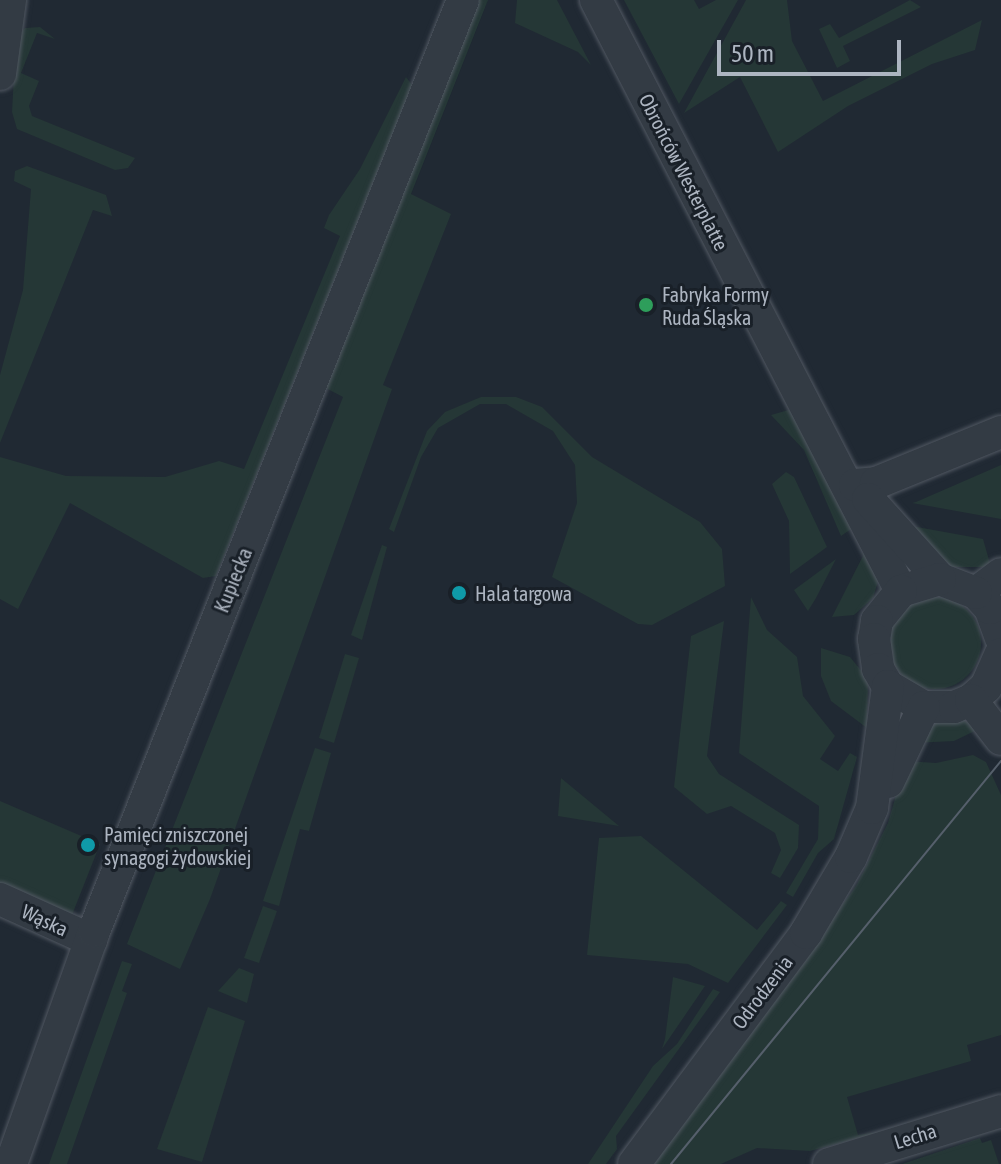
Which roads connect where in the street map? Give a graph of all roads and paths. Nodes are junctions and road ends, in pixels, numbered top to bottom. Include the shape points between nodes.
1 (10, 0) edge
2 (463, 0) edge
3 (596, 0) edge
4 (0, 74) edge
5 (1001, 432) edge
6 (848, 478) junction
7 (1001, 574) edge
8 (940, 579) junction
9 (901, 591) junction
10 (976, 593) junction
11 (1001, 630) edge
12 (1001, 638) edge
13 (1000, 669) edge
14 (888, 686) junction
15 (971, 700) junction
16 (924, 707) junction
17 (1001, 739) edge
18 (872, 808) junction
19 (0, 899) edge
20 (91, 940) junction
21 (1001, 1111) edge
22 (11, 1164) edge
23 (634, 1164) edge
24 (829, 1164) edge

1 - 4 street
2 - 20 street, Kupiecka
3 - 6 street, Obrońców Westerplatte
5 - 6 street via 884,480
6 - 8 street, Obrońców Westerplatte
6 - 9 street, Obrońców Westerplatte
7 - 10 street
8 - 9 street
8 - 10 street
9 - 14 street via 877,621 874,639 878,669
10 - 11 street
11 - 12 street
13 - 15 street
14 - 16 street
14 - 18 street, Odrodzenia
15 - 16 street via 954,707
15 - 17 street
16 - 18 street, Odrodzenia
18 - 23 street, Odrodzenia via 845,869 806,933
19 - 20 street, Wąska
20 - 22 street, Kupiecka
21 - 24 street, Lecha

